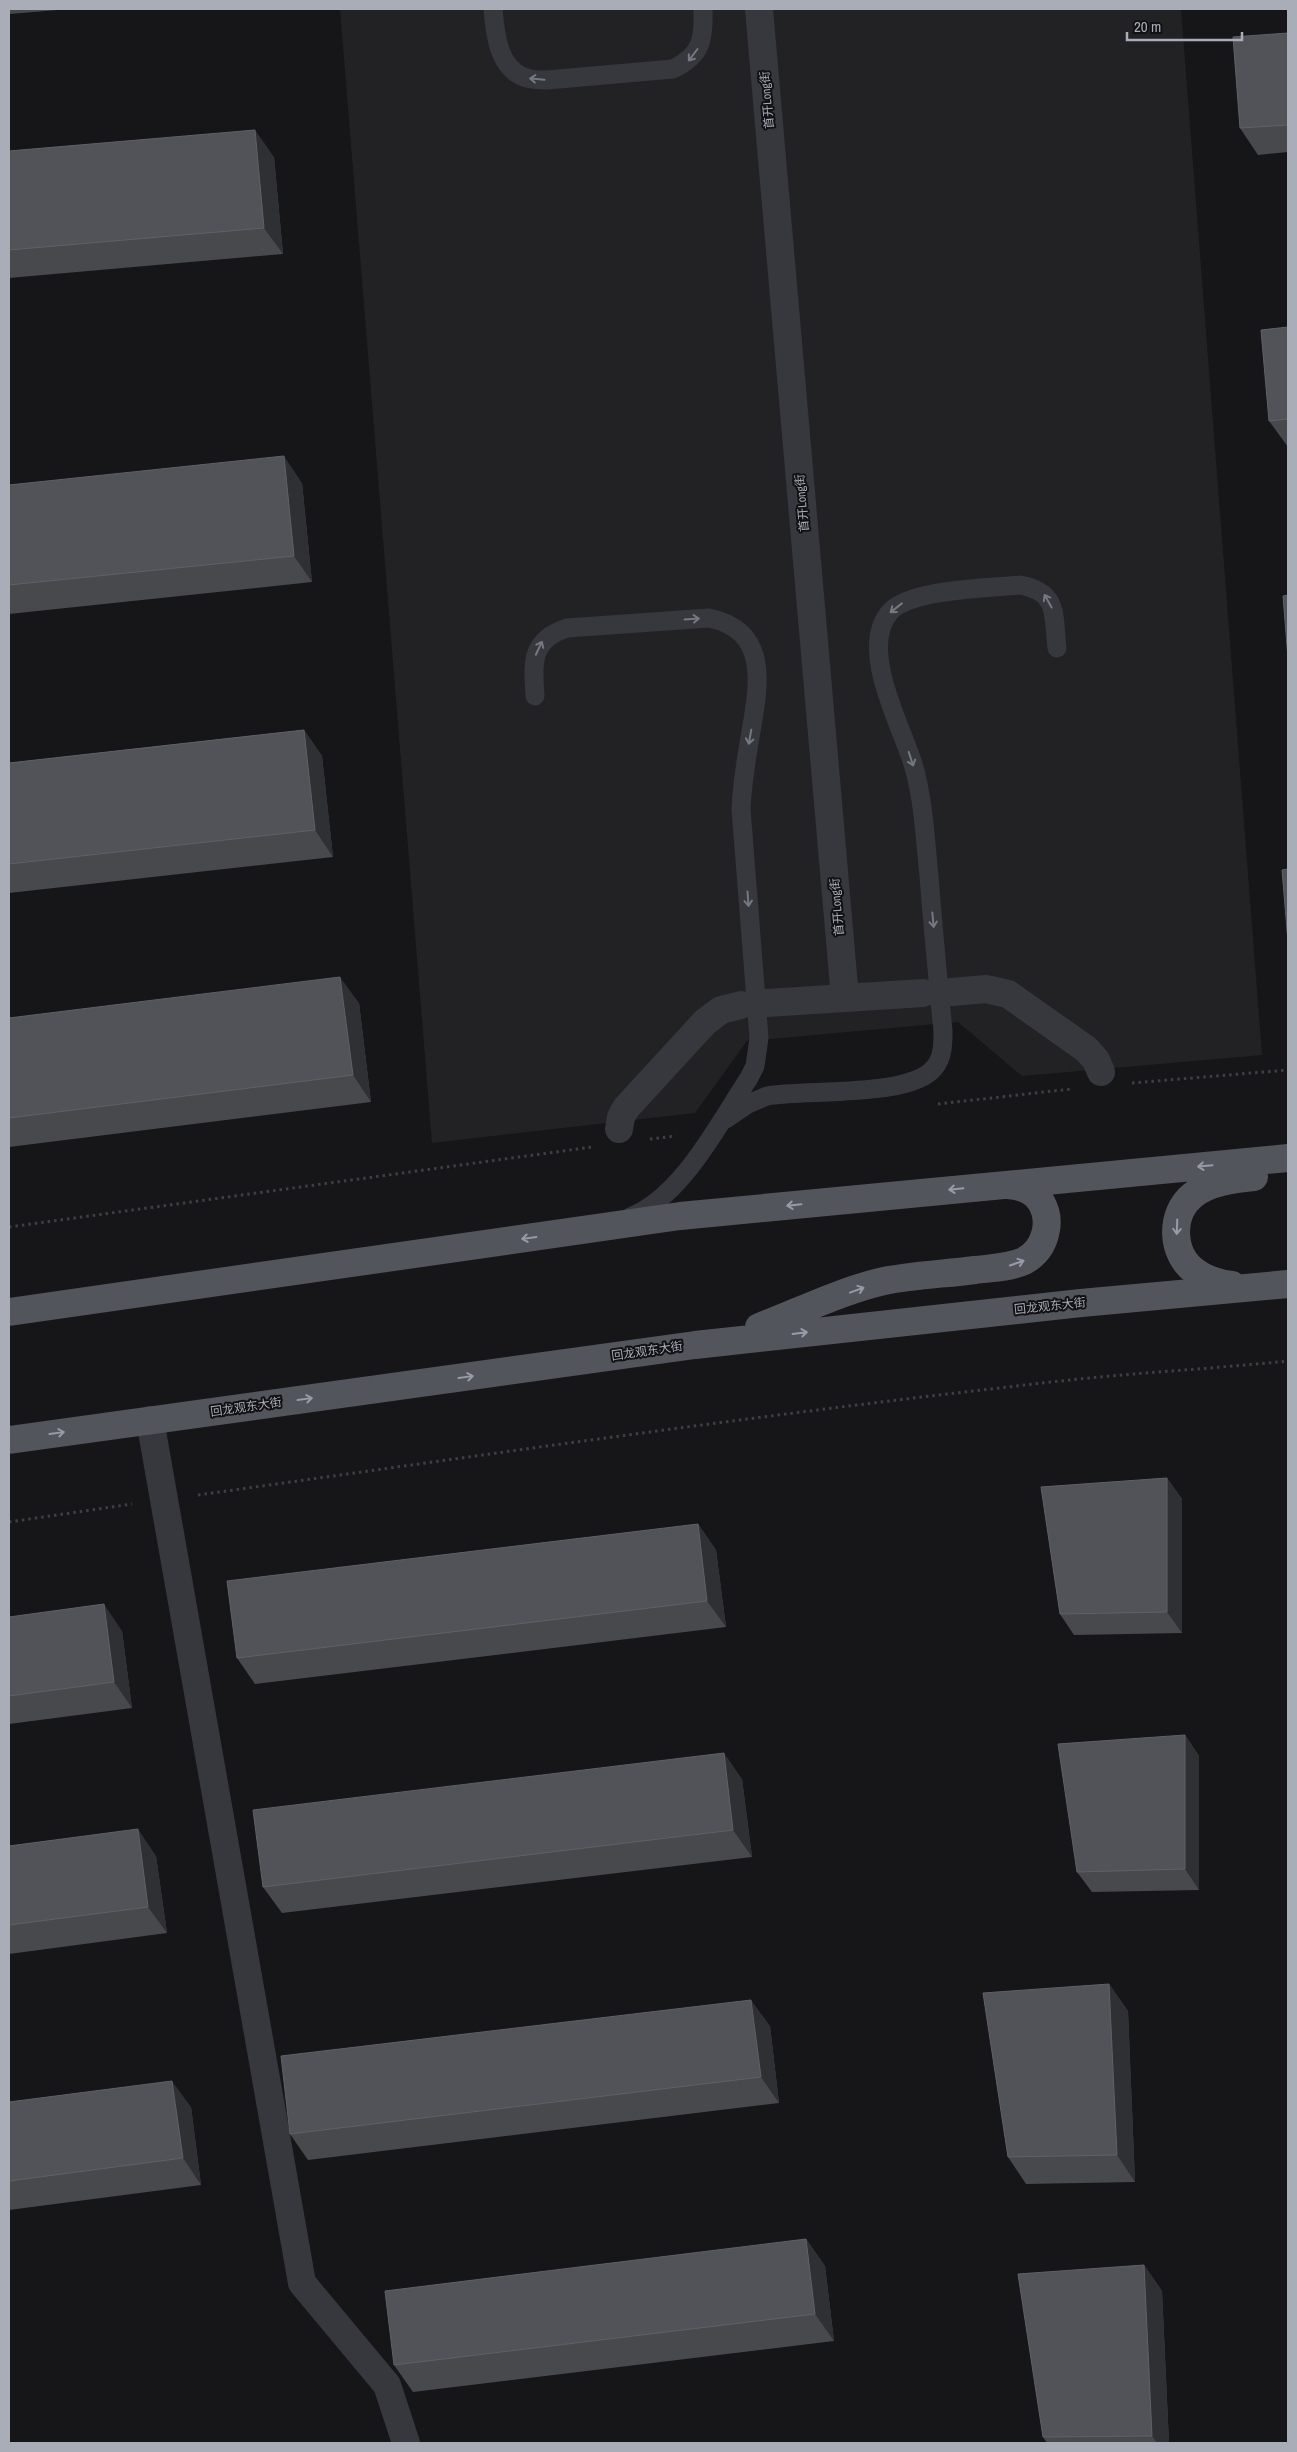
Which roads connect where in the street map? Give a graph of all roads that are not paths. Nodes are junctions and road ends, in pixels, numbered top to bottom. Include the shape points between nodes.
1 (493, 9) edge
2 (703, 9) edge
3 (759, 9) edge
4 (1057, 648) dead end
5 (535, 696) dead end
6 (952, 992) dead end
7 (923, 993) dead end
8 (845, 998) junction
9 (1101, 1072) dead end
10 (619, 1129) dead end
11 (714, 1131) junction
12 (1288, 1158) edge
13 (1288, 1174) edge
14 (992, 1185) junction
15 (564, 1232) junction
16 (1276, 1285) edge
17 (9, 1312) edge
18 (695, 1345) junction
19 (150, 1420) junction
20 (9, 1440) edge
21 (406, 2443) edge

2 -> 1 lane via 702,39 697,52 688,62 673,69 656,73 547,80 526,78 510,68 500,52
3 - 8 street, 首开Long街
4 -> 11 lane via 1053,610 1046,594 1034,587 1020,585 920,596 903,602 890,612 882,624 879,657 882,676 913,763 922,806 943,1031 939,1059 927,1074 904,1085 761,1098 731,1115
5 -> 11 lane via 534,668 542,641 553,632 567,628 709,618 724,621 738,629 753,652 758,681 741,809 758,1052 749,1078
6 - 9 street via 986,989 1008,994 1086,1049
7 - 8 street
8 - 10 street via 754,1004 721,1010 705,1022 626,1108
11 - 15 lane via 682,1178 652,1206 614,1222
12 -> 14 main road
13 -> 16 main road via 1238,1179 1202,1190 1186,1201 1177,1218 1179,1248 1196,1273 1228,1285
14 -> 15 main road via 680,1216
18 -> 14 main road via 739,1334 883,1282 1005,1267 1024,1260 1044,1240 1046,1221 1041,1202 1020,1187
15 -> 17 main road
18 -> 16 main road, 回龙观东大街
19 -> 18 main road, 回龙观东大街
20 -> 19 main road, 回龙观东大街
19 - 21 street via 302,2283 387,2385

